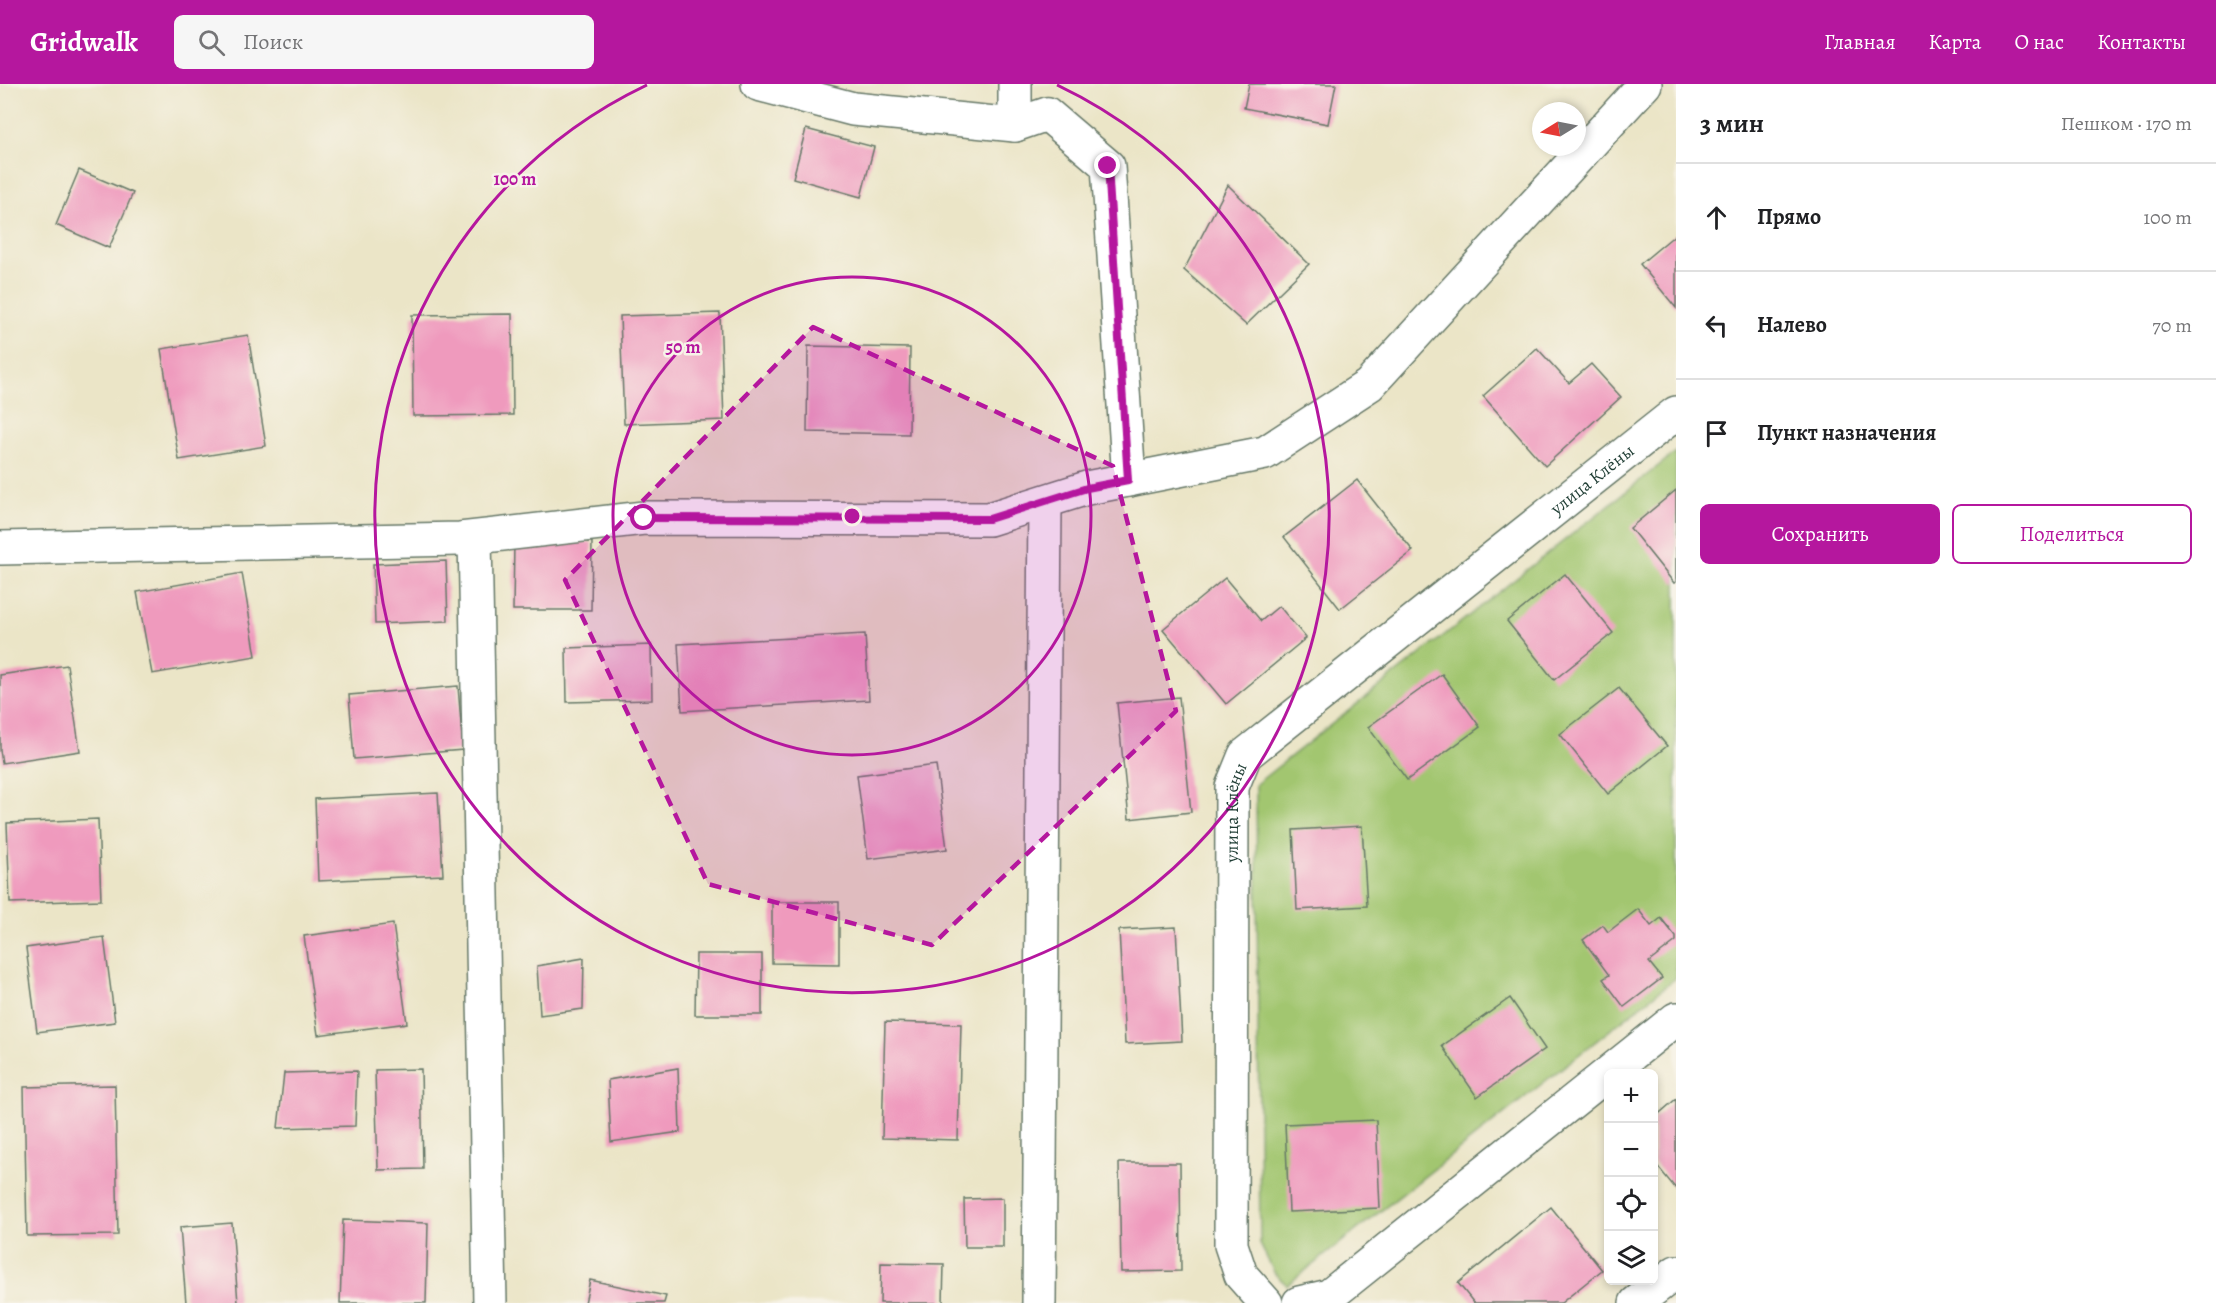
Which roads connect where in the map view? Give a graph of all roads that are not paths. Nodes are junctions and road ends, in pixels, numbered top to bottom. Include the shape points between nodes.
1 (758, 84) edge
2 (1015, 84) edge
3 (1646, 84) edge
4 (1015, 125) junction
5 (1676, 413) edge
6 (1128, 480) junction
7 (1045, 502) junction
8 (475, 538) junction
9 (0, 548) edge
10 (1676, 1020) edge
11 (1676, 1272) edge
12 (490, 1303) edge
13 (1039, 1303) edge
14 (1266, 1303) edge
15 (1299, 1303) edge
16 (1636, 1303) edge

1 - 4 street via 853,109
2 - 4 street
3 - 6 street via 1369,385 1265,453
4 - 6 street via 1047,114 1108,166
5 - 14 street, улица Клёны via 1245,755 1232,787 1231,1245 1241,1275
6 - 7 street
7 - 8 street via 989,519 644,518
7 - 13 street
8 - 9 street
8 - 12 street
10 - 15 street via 1329,1296
11 - 16 street

